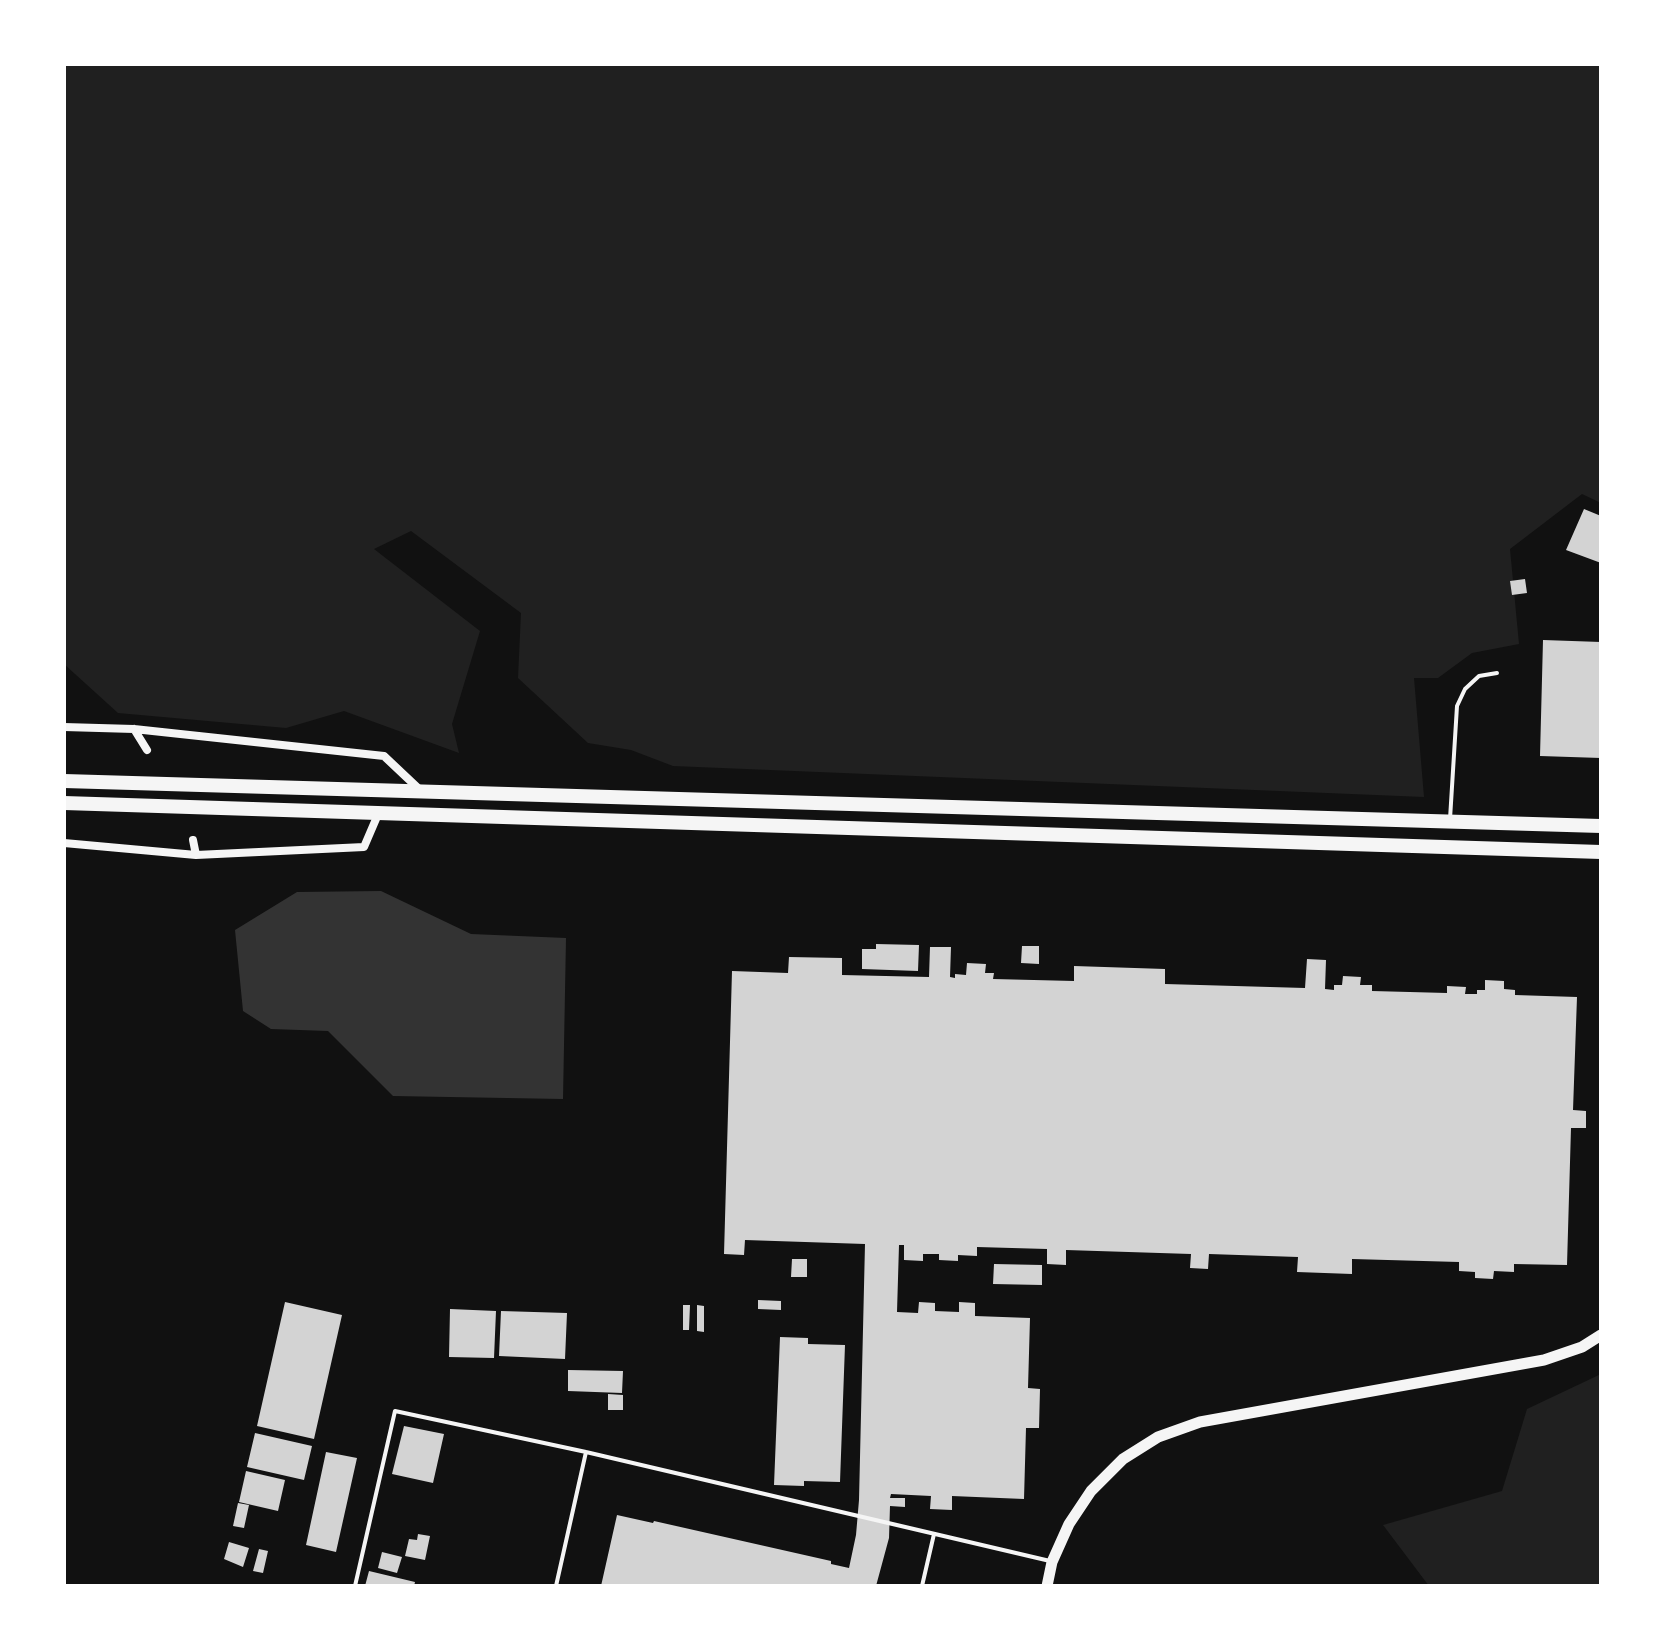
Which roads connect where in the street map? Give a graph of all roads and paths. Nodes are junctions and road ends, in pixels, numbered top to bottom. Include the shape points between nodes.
1 (1497, 673) dead end
2 (64, 727) edge
3 (134, 729) junction
4 (147, 750) dead end
5 (64, 781) edge
6 (423, 792) junction
7 (64, 803) edge
8 (379, 812) junction
9 (1450, 821) junction
10 (1601, 826) edge
11 (193, 840) dead end
12 (64, 843) edge
13 (1601, 852) edge
14 (196, 855) junction
15 (1601, 1335) edge
16 (586, 1452) junction
17 (934, 1534) junction
18 (1052, 1562) junction
19 (355, 1586) edge
20 (556, 1586) edge
21 (922, 1586) edge
22 (1047, 1586) edge

1 - 9 lane via 1479,676 1457,706
2 - 3 street
3 - 4 street
3 - 6 street via 384,756
5 - 6 main road
6 - 9 main road
7 - 8 main road
8 - 13 main road
8 - 14 street via 364,847
9 - 10 main road
11 - 14 street
12 - 14 street
15 - 18 street via 1544,1360 1173,1430 1143,1445 1105,1475 1078,1508
16 - 17 lane
16 - 19 lane via 395,1411
16 - 20 lane
17 - 18 lane
17 - 21 lane
18 - 22 street

